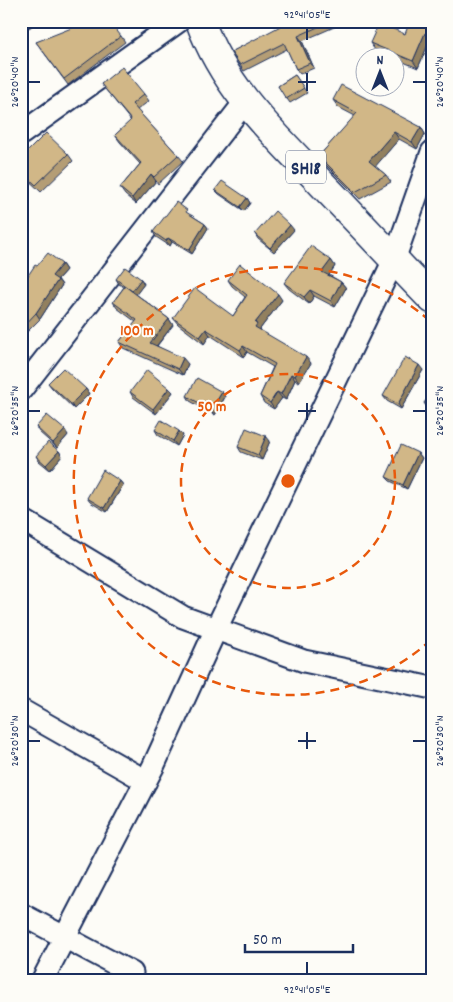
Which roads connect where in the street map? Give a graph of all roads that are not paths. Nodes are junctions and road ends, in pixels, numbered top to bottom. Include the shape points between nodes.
1 (180, 21) edge
2 (200, 21) edge
3 (245, 102) junction
4 (21, 134) edge
5 (432, 152) edge
6 (394, 260) junction
7 (432, 299) edge
8 (21, 390) edge
9 (21, 518) edge
10 (216, 629) junction
11 (432, 688) edge
12 (21, 710) edge
13 (146, 782) junction
14 (21, 914) edge
15 (64, 937) junction
16 (132, 974) dead end
17 (42, 981) edge

1 - 4 street
2 - 3 main road, SH18 via 224,70
3 - 6 main road, SH18
3 - 8 street
5 - 6 street
6 - 7 main road, SH18
6 - 10 street
9 - 10 street via 183,618
10 - 11 street via 304,661
10 - 13 street
12 - 13 street
13 - 15 street
14 - 15 street
15 - 16 street
15 - 17 street

